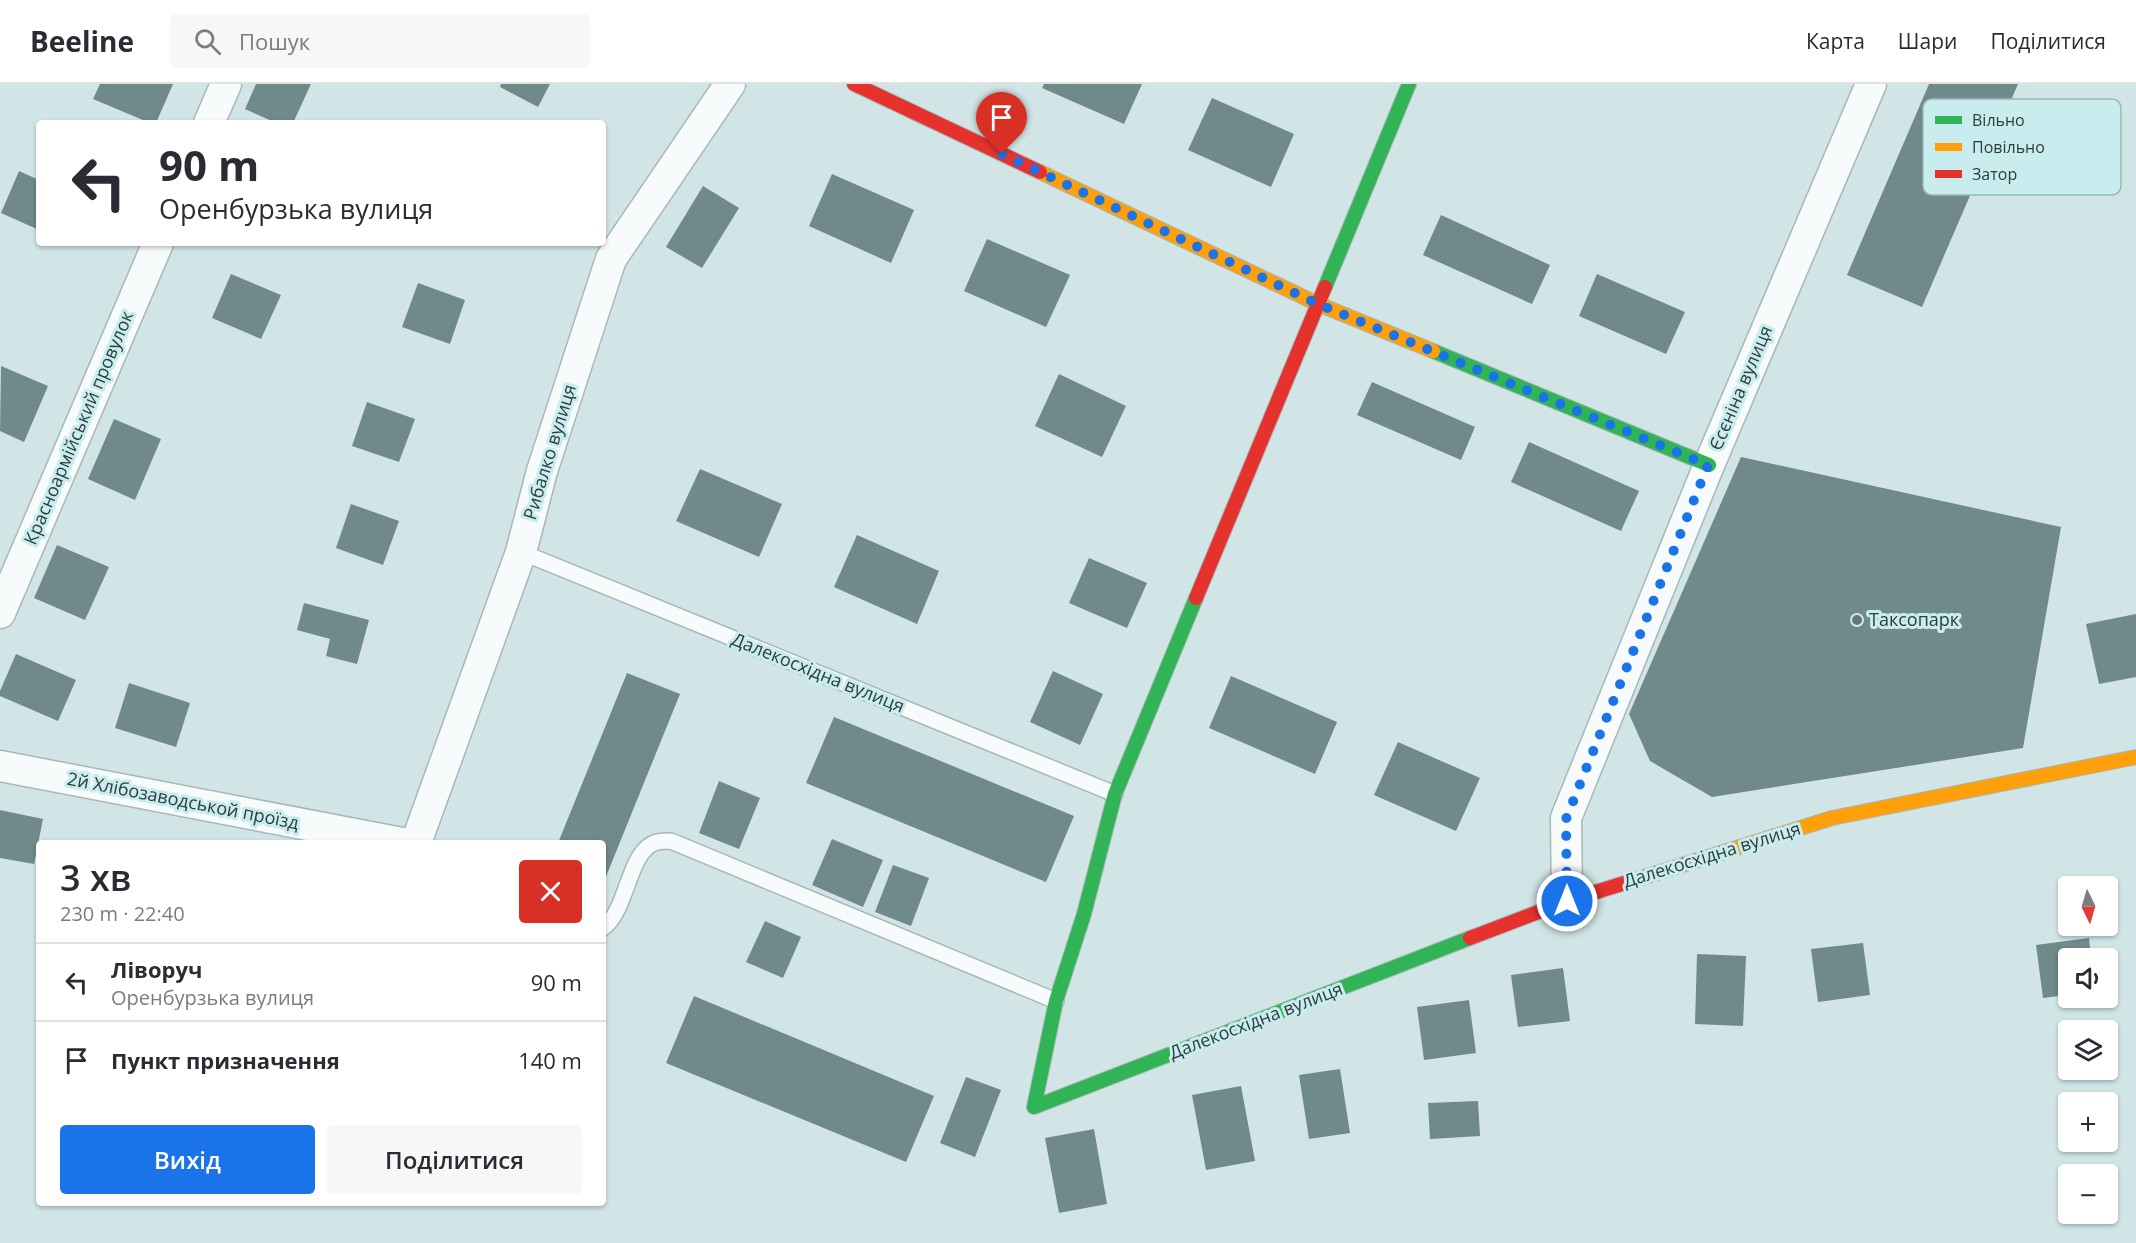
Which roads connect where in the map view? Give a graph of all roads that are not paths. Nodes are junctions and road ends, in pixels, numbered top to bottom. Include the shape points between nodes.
1 (226, 84) edge
2 (730, 84) edge
3 (854, 84) edge
4 (1409, 84) edge
5 (1871, 84) edge
6 (210, 120) edge
7 (157, 246) edge
8 (1318, 304) junction
9 (1708, 465) junction
10 (521, 552) junction
11 (0, 613) edge
12 (2136, 757) edge
13 (0, 766) edge
14 (1115, 794) junction
15 (386, 840) edge
16 (417, 840) edge
17 (1567, 901) junction
18 (606, 926) edge
19 (1056, 1001) junction

1 - 6 street
2 - 10 street, Рибалко вулиця via 611,259 542,471
3 - 8 street
4 - 8 street
5 - 9 street, Єсєніна вулиця
7 - 11 street, Красноармійський провулок
8 - 9 street
8 - 14 street
9 - 17 street, Єсєніна вулиця via 1566,819
10 - 14 lane, Далекосхідна вулиця
10 - 16 street, Рибалко вулиця
12 - 17 street, Далекосхідна вулиця via 1832,818
13 - 15 street, 2й Хлібозаводськой проїзд
14 - 19 street via 1084,914
17 - 19 street, Далекосхідна вулиця via 1034,1107
18 - 19 lane via 614,920 640,854 655,842 671,841

